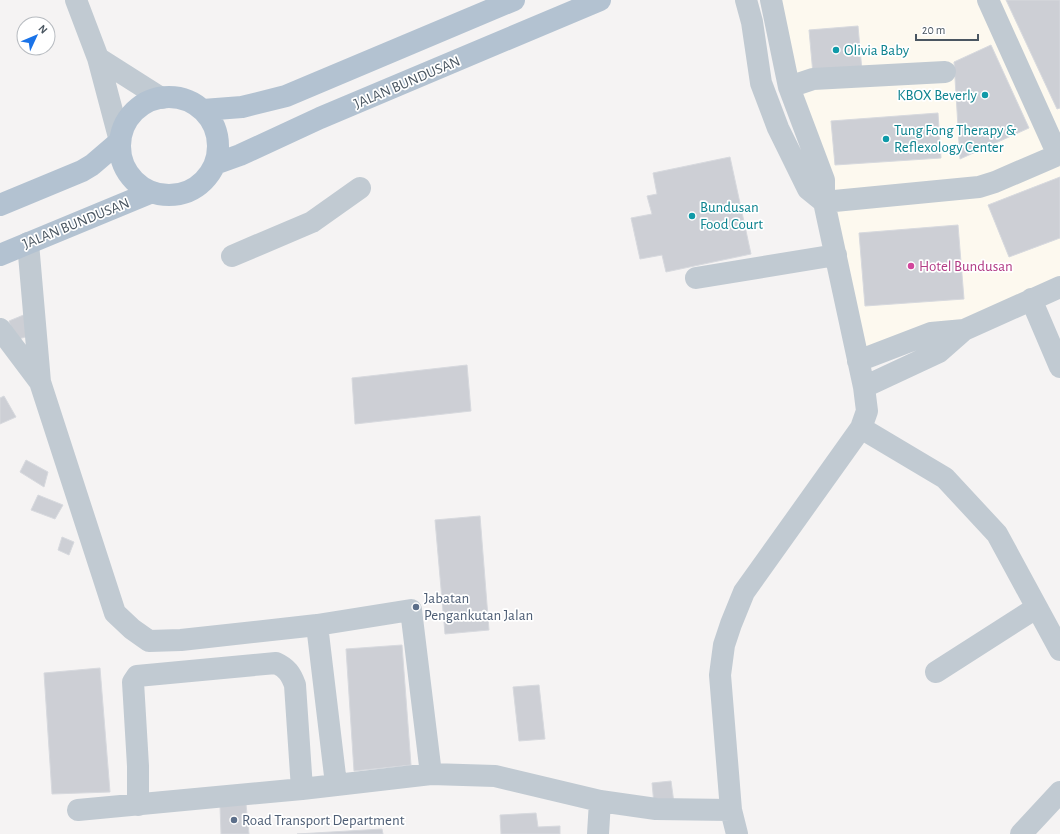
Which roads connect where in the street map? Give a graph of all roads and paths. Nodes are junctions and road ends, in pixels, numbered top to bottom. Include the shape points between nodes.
1 (76, 0) edge
2 (514, 0) edge
3 (600, 0) edge
4 (746, 0) edge
5 (771, 0) edge
6 (988, 0) edge
7 (98, 58) junction
8 (945, 72) dead end
9 (789, 87) junction
10 (161, 98) junction
11 (203, 110) junction
12 (120, 141) junction
13 (1059, 155) edge
14 (215, 164) junction
15 (360, 188) dead end
16 (152, 192) junction
17 (824, 202) junction
18 (0, 205) edge
19 (28, 243) junction
20 (0, 255) edge
21 (836, 255) junction
22 (232, 256) dead end
23 (696, 278) dead end
24 (1060, 287) edge
25 (1032, 299) junction
26 (0, 329) edge
27 (964, 330) junction
28 (1059, 360) edge
29 (858, 361) junction
30 (40, 382) junction
31 (864, 387) junction
32 (861, 428) junction
33 (1036, 608) junction
34 (317, 625) junction
35 (1060, 650) edge
36 (936, 672) dead end
37 (431, 774) junction
38 (336, 784) junction
39 (302, 789) junction
40 (1060, 792) edge
41 (600, 801) junction
42 (138, 805) junction
43 (78, 810) dead end
44 (731, 810) junction
45 (598, 834) edge
46 (738, 834) edge
47 (1021, 834) edge

1 - 7 street
2 - 11 main road via 279,98 242,107
3 - 14 main road, JALAN BUNDUSAN
4 - 17 street via 761,83 778,128 808,189
5 - 9 street
6 - 13 street
7 - 10 street
7 - 12 street
8 - 9 street via 814,79
9 - 17 street via 824,180
10 - 11 main road, JALAN BUNDUSAN via 176,98 190,102
10 - 12 main road, JALAN BUNDUSAN via 146,102 133,112 124,126
11 - 14 main road, JALAN BUNDUSAN via 217,135 218,150
12 - 16 main road, JALAN BUNDUSAN via 121,154 131,177
12 - 18 main road via 82,171
13 - 17 street via 979,187
14 - 16 main road, JALAN BUNDUSAN via 206,179 192,189 179,194
15 - 22 street via 312,222
16 - 19 main road, JALAN BUNDUSAN
17 - 21 street
19 - 20 main road, JALAN BUNDUSAN
19 - 30 street
21 - 23 street
21 - 29 street
24 - 25 street
25 - 27 street
25 - 28 street
26 - 30 street
27 - 29 street via 932,333
27 - 31 street via 939,352
29 - 31 street
30 - 34 street via 115,613 132,629 149,641 181,640
31 - 32 street via 867,411
32 - 33 street via 945,478 997,534
32 - 44 street via 744,592 731,624 724,645 720,675
33 - 35 street
33 - 36 street
34 - 37 street via 411,610
34 - 38 street
37 - 38 street
37 - 41 street via 496,776
38 - 39 street
39 - 42 street
39 - 42 street via 295,686 291,674 285,667 276,663 137,676 133,682
40 - 47 street
41 - 44 street via 656,809
41 - 45 street
42 - 43 street
44 - 46 street

